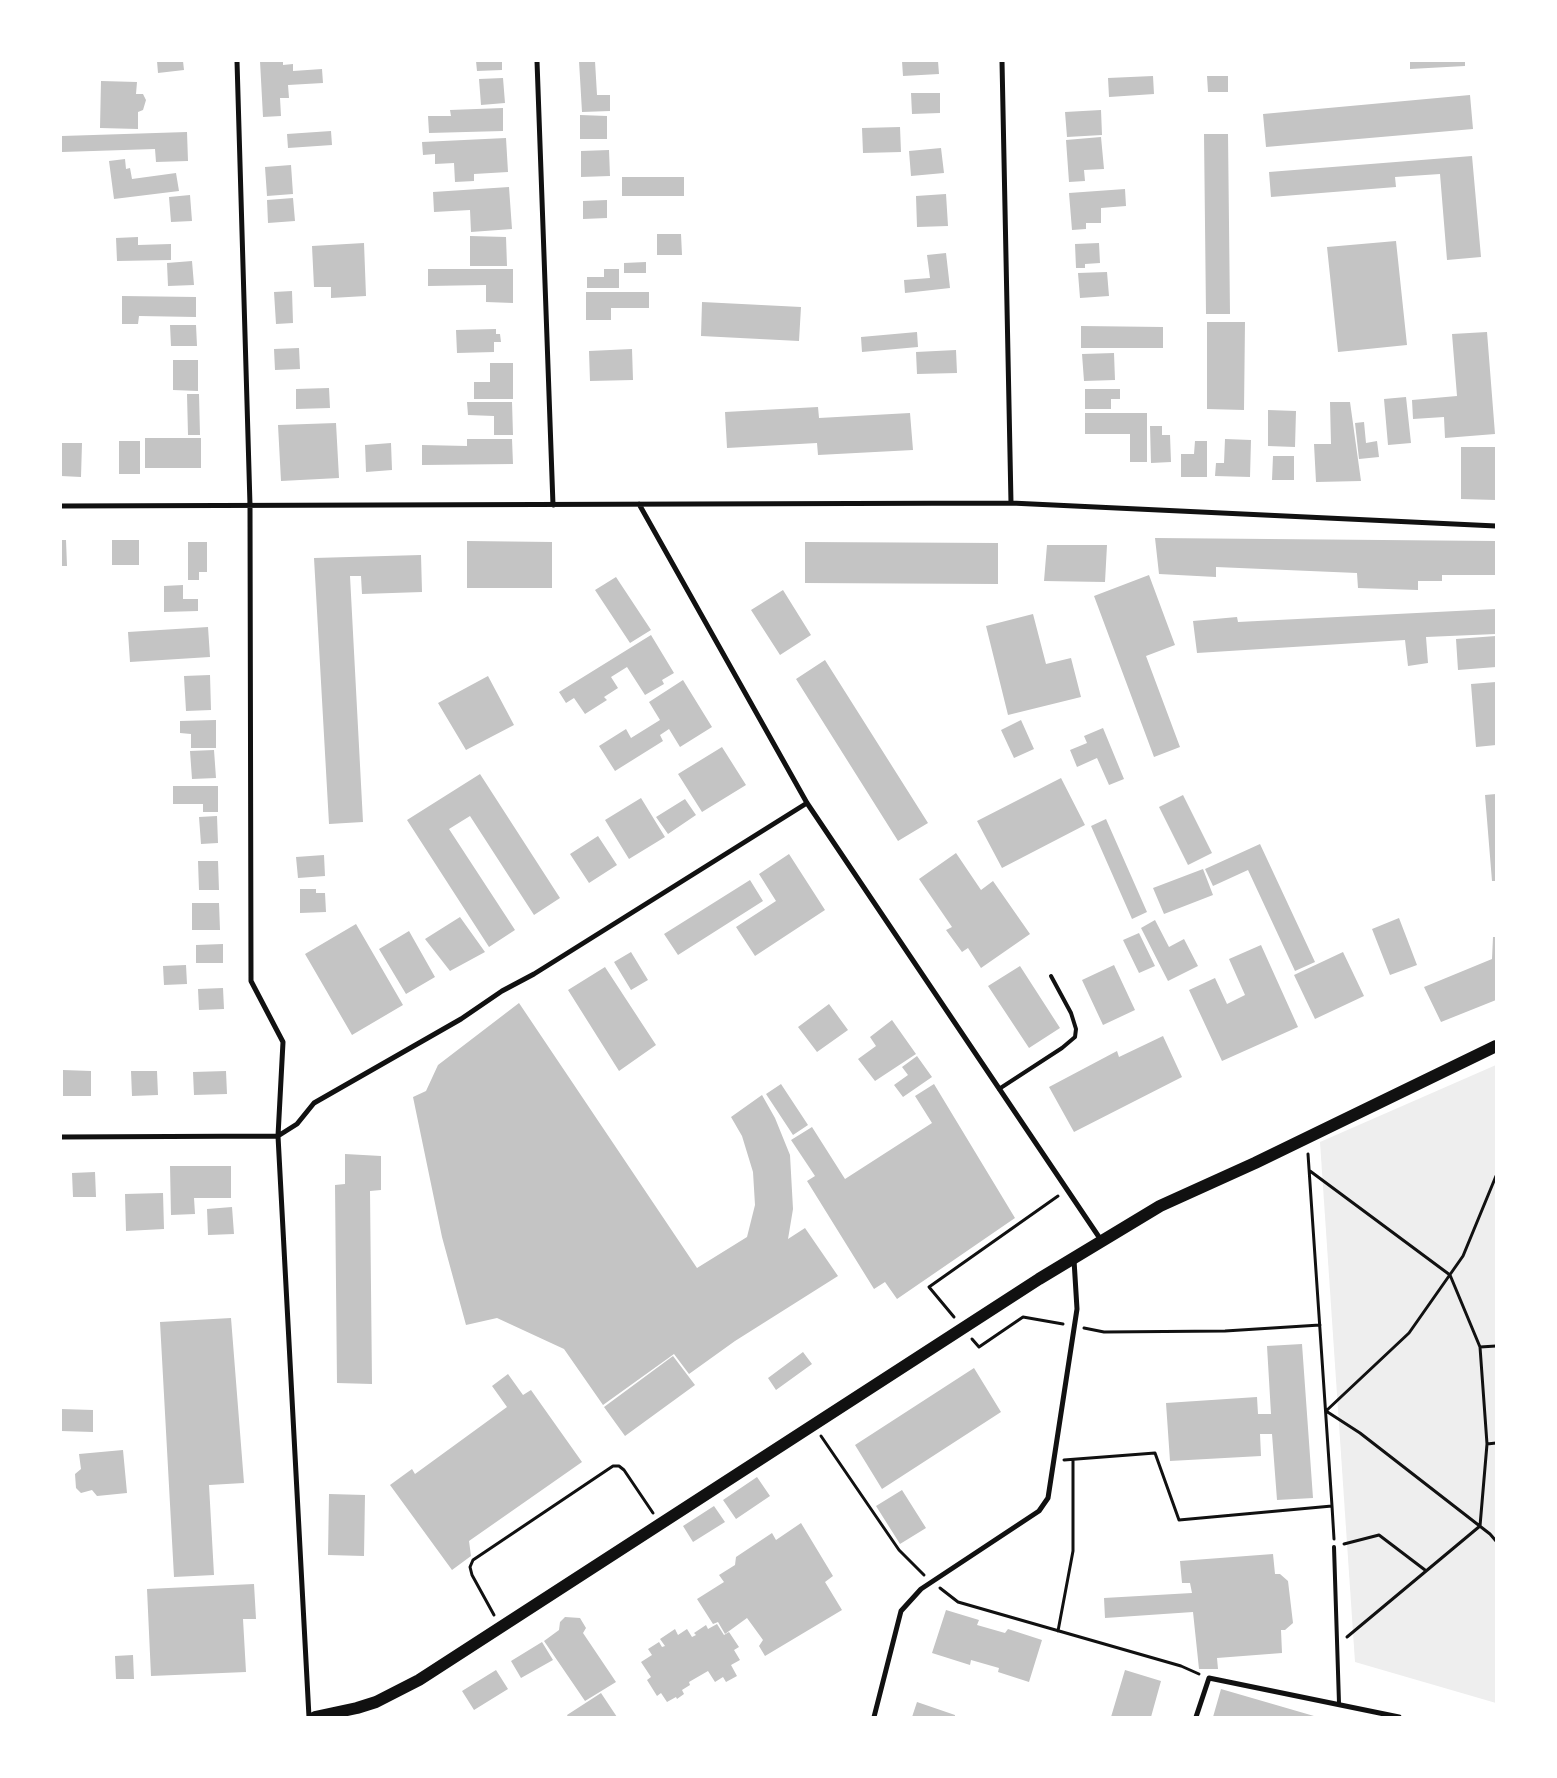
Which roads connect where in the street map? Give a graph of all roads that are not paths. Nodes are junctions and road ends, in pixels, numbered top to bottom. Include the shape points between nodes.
1 (237, 61) edge
2 (537, 61) edge
3 (1002, 61) edge
4 (1010, 503) junction
5 (639, 504) junction
6 (250, 505) junction
7 (553, 505) junction
8 (61, 506) edge
9 (1496, 526) edge
10 (807, 803) junction
11 (1051, 976) dead end
12 (1496, 1046) edge
13 (999, 1089) junction
14 (278, 1136) junction
15 (61, 1137) edge
16 (1102, 1242) junction
17 (1074, 1258) junction
18 (1334, 1547) road end
19 (1339, 1703) junction
20 (310, 1717) edge
21 (315, 1717) edge
22 (874, 1717) edge
23 (1196, 1717) edge
24 (1399, 1717) edge

1 - 6 street
2 - 7 street
3 - 4 street
4 - 5 street
4 - 9 street
5 - 7 street
5 - 10 street
6 - 7 street
6 - 8 street
6 - 14 street via 251,982 283,1042
10 - 13 street
10 - 14 street via 502,991 462,1019 314,1103 297,1124
11 - 13 lane via 1071,1013 1075,1037
12 - 16 main road via 1160,1206
13 - 16 street
14 - 15 street
14 - 20 street
16 - 17 main road
17 - 21 main road via 460,1654 394,1693 357,1708
17 - 22 street via 1077,1309 1048,1498 1039,1511 921,1589 901,1611
18 - 19 lane
19 - 23 street via 1209,1678
19 - 24 street

